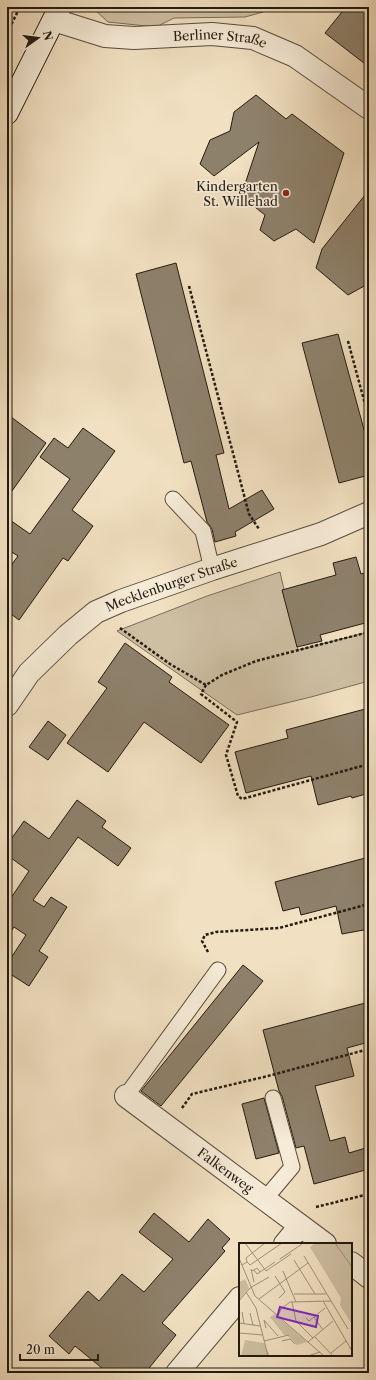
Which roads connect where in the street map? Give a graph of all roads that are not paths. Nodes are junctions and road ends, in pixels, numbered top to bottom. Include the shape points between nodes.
1 (57, 14) edge
2 (369, 108) edge
3 (7, 113) edge
4 (173, 499) dead end
5 (369, 513) edge
6 (212, 569) junction
7 (7, 706) edge
8 (218, 970) road end
9 (126, 1096) joint
10 (273, 1098) dead end
11 (265, 1199) junction
12 (293, 1220) junction
13 (285, 1243) edge
14 (324, 1243) edge
15 (352, 1264) edge
16 (369, 1277) edge
17 (239, 1299) edge
18 (177, 1373) edge

1 - 2 street, Berliner Straße via 105,36 134,38 212,34 253,38 294,56
1 - 3 street
4 - 6 lane via 203,532
5 - 6 street, Mecklenburger Straße via 321,534
6 - 7 street, Mecklenburger Straße via 96,612 29,673
8 - 9 lane
9 - 11 street, Falkenweg
10 - 11 lane via 292,1167
11 - 12 street, Falkenweg
12 - 13 street
12 - 14 street, Falkenweg
15 - 16 street
17 - 18 street

